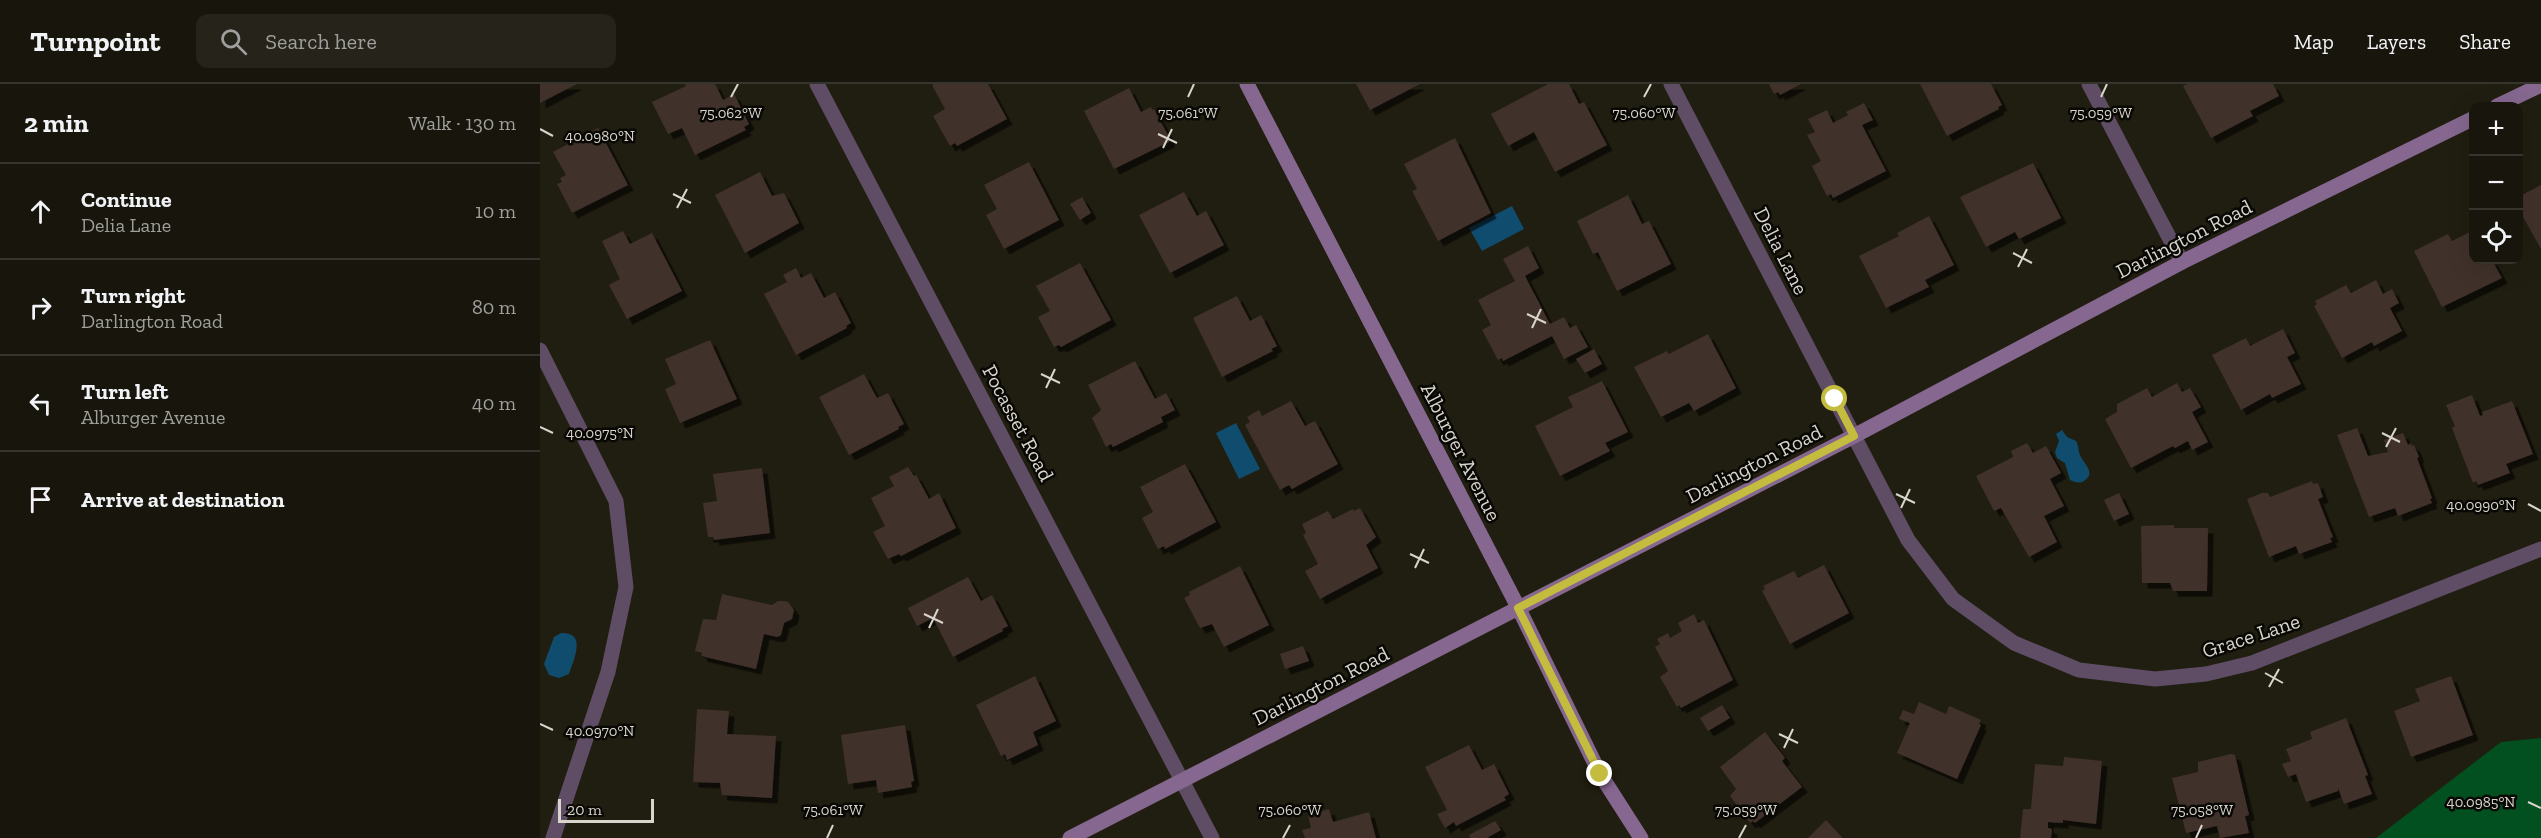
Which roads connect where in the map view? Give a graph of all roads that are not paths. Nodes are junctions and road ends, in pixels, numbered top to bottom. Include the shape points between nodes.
1 (817, 84) edge
2 (1247, 84) edge
3 (1671, 84) edge
4 (2089, 84) edge
5 (2541, 85) edge
6 (2505, 102) edge
7 (2469, 120) edge
8 (2182, 262) junction
9 (540, 350) edge
10 (1854, 436) junction
11 (2541, 549) edge
12 (1518, 608) junction
13 (1182, 782) junction
14 (553, 838) edge
15 (1070, 838) edge
16 (1212, 838) edge
17 (1641, 838) edge

1 - 13 street, Pocasset Road
2 - 12 street, Alburger Avenue
3 - 10 street, Delia Lane
4 - 8 street
5 - 6 street
7 - 8 street, Darlington Road
8 - 10 street, Darlington Road
9 - 14 street via 616,501 626,587 608,672
10 - 11 street, Grace Lane via 1908,540 1953,600 2014,643 2079,670 2155,679 2206,674 2252,663
10 - 12 street, Darlington Road
12 - 13 street, Darlington Road
12 - 17 street, Alburger Avenue via 1600,774
13 - 15 street, Darlington Road
13 - 16 street, Pocasset Road

